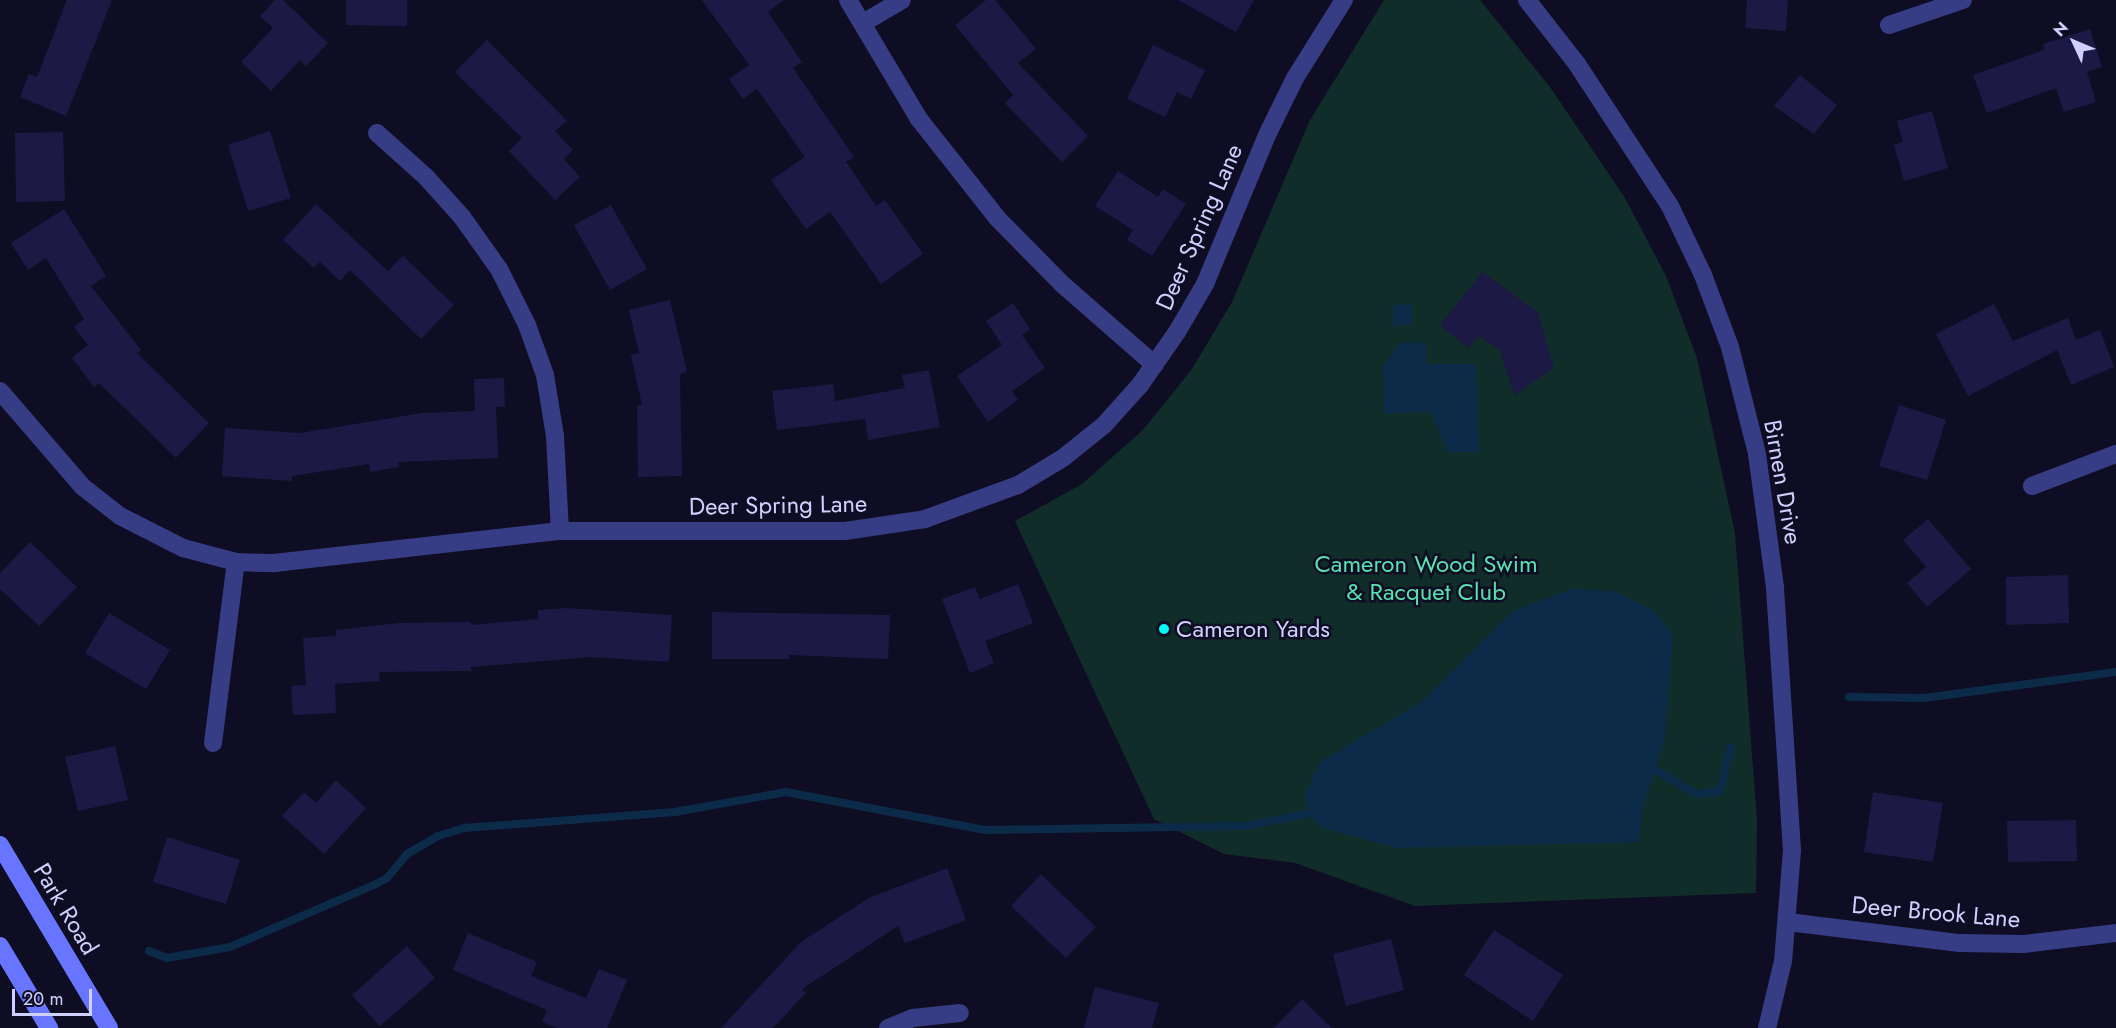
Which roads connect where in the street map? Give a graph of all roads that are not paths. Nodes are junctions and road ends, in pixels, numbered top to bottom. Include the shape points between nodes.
1 (848, 0) edge
2 (902, 0) edge
3 (1344, 0) edge
4 (1527, 0) edge
5 (1963, 0) edge
6 (863, 23) junction
7 (1889, 25) dead end
8 (377, 133) dead end
9 (1155, 365) junction
10 (0, 391) edge
11 (2116, 454) edge
12 (2032, 486) dead end
13 (560, 531) junction
14 (236, 561) junction
15 (213, 743) dead end
16 (0, 845) edge
17 (1788, 922) junction
18 (2116, 933) edge
19 (0, 946) edge
20 (960, 1013) dead end
21 (49, 1028) edge
22 (109, 1028) edge
23 (888, 1028) edge
24 (1767, 1028) edge

1 - 6 street
2 - 6 street
3 - 9 street, Deer Spring Lane via 1295,78 1256,157 1204,284
4 - 17 street, Birnen Drive via 1577,64 1660,189 1703,275 1730,347 1757,454 1770,536 1791,818
5 - 7 street
6 - 9 street via 920,119 998,219 1062,284
8 - 13 street via 426,177 462,217 499,269 527,325 545,375 553,426
9 - 13 street, Deer Spring Lane via 1104,425 1063,458 1017,485 925,519 845,531
10 - 14 street, Deer Spring Lane via 83,487 120,516 183,548
11 - 12 street
13 - 14 street, Deer Spring Lane via 274,563
14 - 15 street
16 - 22 main road, Park Road
17 - 18 street, Deer Brook Lane via 1960,943 2024,944
17 - 24 street, Birnen Drive
19 - 21 main road
20 - 23 street via 913,1018

